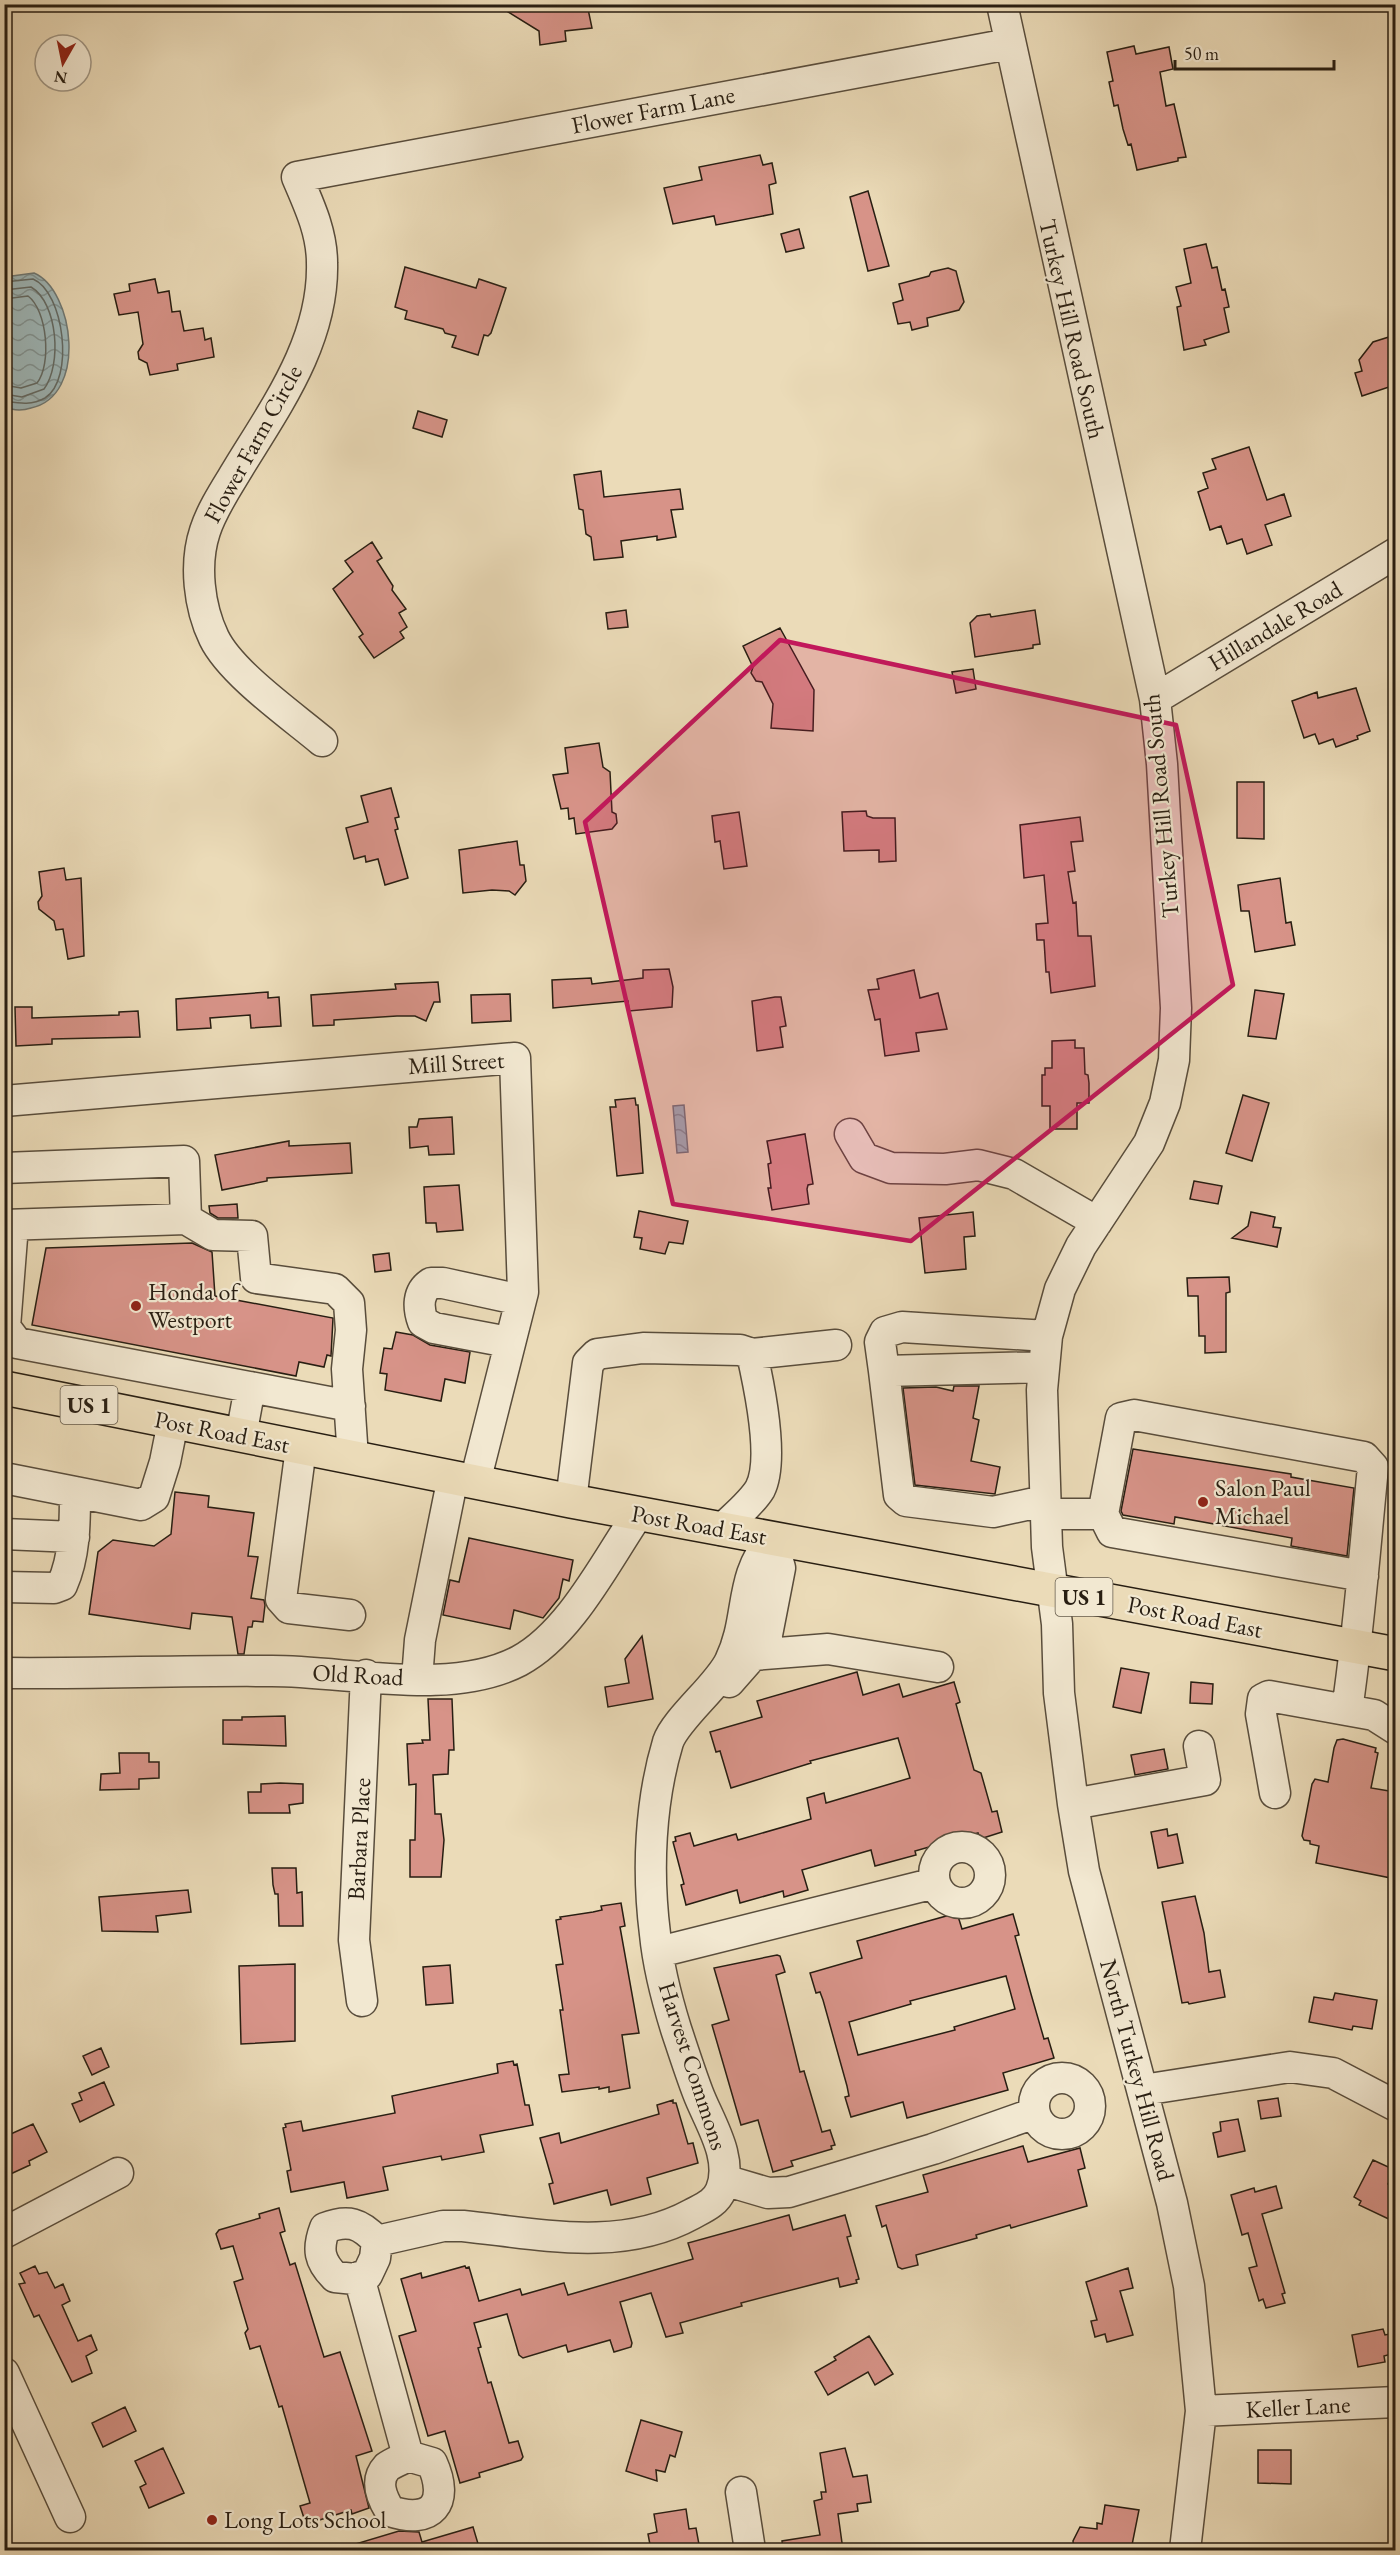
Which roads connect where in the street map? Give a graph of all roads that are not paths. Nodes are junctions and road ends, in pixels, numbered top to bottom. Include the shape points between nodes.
1 (1002, 4) edge
2 (1009, 44) junction
3 (297, 177) joint
4 (1395, 553) edge
5 (1155, 699) junction
6 (322, 741) dead end
7 (4, 1101) edge
8 (850, 1134) dead end
9 (4, 1168) edge
10 (186, 1219) junction
11 (1097, 1222) junction
12 (8, 1234) edge
13 (521, 1300) junction
14 (1047, 1336) junction
15 (508, 1342) junction
16 (836, 1345) dead end
17 (752, 1354) junction
18 (1043, 1367) junction
19 (884, 1371) junction
20 (250, 1387) junction
21 (4, 1388) edge
22 (350, 1406) junction
23 (173, 1422) junction
24 (241, 1436) junction
25 (301, 1448) junction
26 (353, 1458) junction
27 (4, 1478) edge
28 (464, 1479) junction
29 (75, 1492) junction
30 (571, 1502) junction
31 (1045, 1508) junction
32 (638, 1514) junction
33 (1103, 1514) junction
34 (721, 1530) junction
35 (4, 1534) edge
36 (74, 1538) junction
37 (772, 1539) junction
38 (1363, 1575) junction
39 (4, 1587) edge
40 (1053, 1592) junction
41 (350, 1615) dead end
42 (1356, 1647) junction
43 (1395, 1654) edge
44 (753, 1655) junction
45 (938, 1667) dead end
46 (4, 1673) edge
47 (366, 1675) junction
48 (417, 1679) junction
49 (1347, 1710) junction
50 (1395, 1729) edge
51 (1199, 1746) dead end
52 (664, 1764) junction
53 (1275, 1794) dead end
54 (1073, 1804) junction
55 (935, 1883) dead end
56 (659, 1952) junction
57 (362, 2001) dead end
58 (1143, 2090) junction
59 (1395, 2106) edge
60 (1035, 2113) dead end
61 (118, 2173) dead end
62 (724, 2180) junction
63 (4, 2233) edge
64 (377, 2241) junction
65 (360, 2277) junction
66 (4, 2373) edge
67 (1395, 2402) edge
68 (1201, 2411) junction
69 (408, 2456) dead end
70 (741, 2492) dead end
71 (70, 2517) dead end
72 (750, 2550) edge
73 (1185, 2550) edge

1 - 2 street, Turkey Hill Road South
2 - 3 street, Flower Farm Lane
2 - 5 street, Turkey Hill Road South
3 - 6 street, Flower Farm Circle via 317,226 322,264 309,341 291,382 205,531 198,567 214,638 232,663
4 - 5 street, Hillandale Road
5 - 11 street, Turkey Hill Road South via 1174,973 1174,1060 1165,1104 1149,1143
7 - 13 street, Mill Street via 515,1058
8 - 11 street via 864,1158 891,1168 978,1165 1014,1174
9 - 10 street via 184,1161
10 - 12 street
10 - 22 street via 213,1235 252,1236 256,1278 336,1289 349,1303
11 - 14 street, Turkey Hill Road South via 1069,1268
12 - 20 street via 5,1327 17,1343
13 - 15 street, Mill Street
13 - 15 street via 444,1283 431,1283 421,1293 423,1322 434,1328
14 - 18 street, Turkey Hill Road South
14 - 19 street via 902,1327 885,1332 880,1342
15 - 28 street, Mill Street
16 - 17 street
17 - 30 street via 740,1350 643,1348 597,1354 588,1363
17 - 34 street via 764,1418 765,1473 759,1490
18 - 19 street
18 - 31 street, Turkey Hill Road South
19 - 31 street via 899,1495 906,1501 993,1512
20 - 22 street
20 - 24 street
21 - 23 main road, Post Road East / US 1
22 - 26 street
23 - 24 main road, Post Road East / US 1
23 - 29 street via 154,1497 141,1505
24 - 25 main road, Post Road East / US 1
25 - 26 main road, Post Road East / US 1
25 - 41 street via 281,1599 289,1608
26 - 28 main road, Post Road East / US 1
27 - 29 street
28 - 30 main road, Post Road East / US 1
28 - 48 street, Mill Street via 420,1640
29 - 36 street
30 - 32 main road, Post Road East / US 1
31 - 33 street
31 - 40 street, Turkey Hill Road South
32 - 34 main road, Post Road East / US 1
32 - 48 street, Old Road via 569,1616 534,1651 506,1667 475,1675
33 - 38 street via 1112,1532
33 - 38 street via 1122,1418 1134,1415 1364,1457 1373,1467
34 - 37 main road, Post Road East / US 1
35 - 36 street
36 - 39 street via 62,1585
37 - 40 main road, Post Road East / US 1
37 - 44 street, Harvest Commons via 778,1557 778,1579 766,1640
37 - 52 street, Harvest Commons via 759,1554 751,1573 740,1633 730,1662 669,1739
38 - 42 street
40 - 42 main road, Post Road East / US 1
40 - 54 street, North Turkey Hill Road via 1059,1693
42 - 43 main road, Post Road East / US 1
42 - 49 street
44 - 45 street via 828,1649
44 - 52 street, Harvest Commons via 687,1730
46 - 47 street, Old Road via 273,1671
47 - 48 street, Old Road
47 - 57 street, Barbara Place via 354,1940
49 - 50 street via 1374,1715
49 - 53 street via 1269,1696 1263,1699 1261,1714
51 - 54 street via 1205,1780
52 - 56 street, Harvest Commons via 651,1845
54 - 58 street, North Turkey Hill Road via 1084,1871
55 - 56 street
56 - 62 street, Harvest Commons via 676,2026 717,2135
58 - 59 street via 1290,2067 1333,2073
58 - 68 street, North Turkey Hill Road via 1189,2286
60 - 62 street via 933,2149 789,2192 768,2193
61 - 63 street
62 - 64 street, Harvest Commons via 716,2200 707,2206 637,2233 588,2239 453,2226
64 - 65 street via 367,2275
64 - 65 street via 355,2223 342,2221 325,2228 318,2245 323,2265 335,2277
65 - 69 street
66 - 71 street
67 - 68 street, Keller Lane
68 - 73 street, North Turkey Hill Road
70 - 72 street

